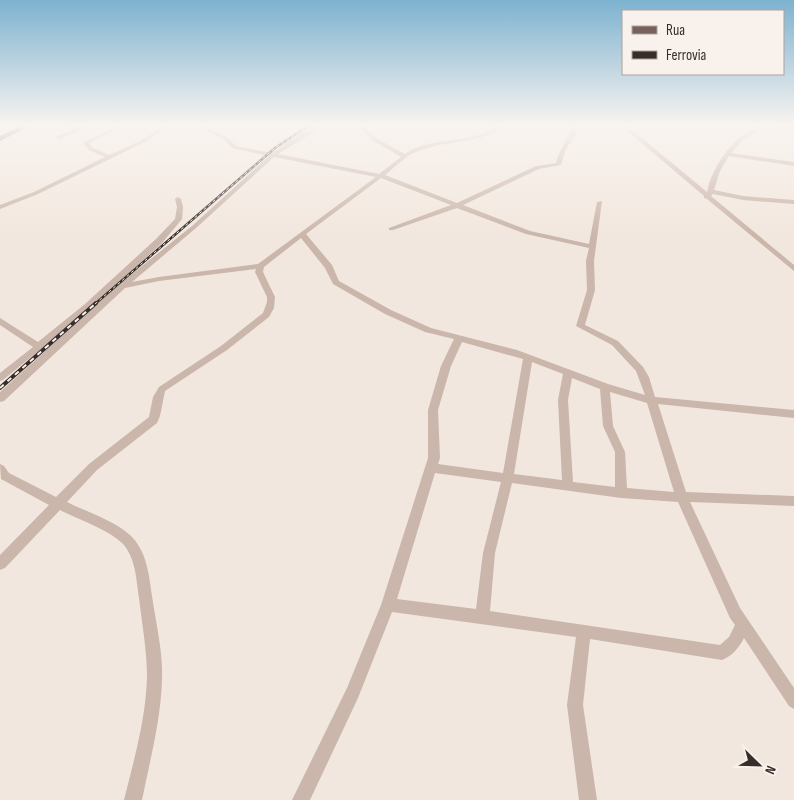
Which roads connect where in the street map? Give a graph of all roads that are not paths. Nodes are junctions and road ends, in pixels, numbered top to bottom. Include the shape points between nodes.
1 (101, 161) edge
2 (266, 161) edge
3 (306, 161) edge
4 (398, 161) edge
5 (560, 161) edge
6 (668, 161) edge
7 (723, 161) edge
8 (777, 161) edge
9 (794, 164) edge
10 (381, 176) junction
11 (708, 194) junction
12 (178, 199) dead end
13 (600, 202) dead end
14 (794, 202) edge
15 (458, 205) junction
16 (0, 207) edge
17 (391, 229) dead end
18 (302, 234) junction
19 (593, 247) junction
20 (260, 266) junction
21 (794, 269) edge
22 (120, 288) junction
23 (0, 321) edge
24 (459, 338) junction
25 (38, 346) junction
26 (528, 358) junction
27 (568, 373) junction
28 (0, 378) edge
29 (605, 387) junction
30 (0, 398) edge
31 (651, 400) junction
32 (792, 416) edge
33 (431, 468) junction
34 (0, 469) edge
35 (508, 478) junction
36 (568, 486) junction
37 (621, 493) junction
38 (682, 497) junction
39 (794, 501) edge
40 (60, 503) junction
41 (0, 564) edge
42 (388, 605) junction
43 (482, 617) junction
44 (743, 625) junction
45 (584, 633) junction
46 (794, 702) edge
47 (133, 800) edge
48 (301, 800) edge
49 (588, 800) edge

1 - 16 street
2 - 22 street
3 - 10 street
4 - 10 street
5 - 15 street via 538,167
6 - 11 street
7 - 11 street
8 - 9 street
10 - 15 street
10 - 18 street
11 - 14 street
11 - 21 street
12 - 25 street via 180,215 176,225 88,306
13 - 19 street
15 - 17 street
15 - 19 street via 533,235
18 - 20 street
18 - 24 street via 329,267 336,282 418,326
19 - 31 street via 591,290 580,326 621,348 640,369
20 - 22 street via 159,278
20 - 40 street via 259,272 272,299 266,314 224,348 162,389 156,399 157,412 153,420 93,467
22 - 30 street
23 - 25 street
24 - 26 street
24 - 33 street via 446,366 433,410 435,451
25 - 28 street
26 - 27 street
26 - 35 street
27 - 29 street
27 - 36 street via 563,400
29 - 31 street
29 - 37 street via 608,426 620,452
31 - 32 street
31 - 38 street
33 - 35 street
33 - 42 street
34 - 40 street via 6,476
35 - 36 street
35 - 43 street via 489,554
36 - 37 street
37 - 38 street
38 - 39 street
38 - 44 street
40 - 41 street
40 - 47 street via 120,532 131,542 140,558 154,661 154,685
42 - 43 street
42 - 48 street via 353,694
43 - 45 street
44 - 45 street via 734,642 722,652
44 - 46 street
45 - 49 street via 575,705

